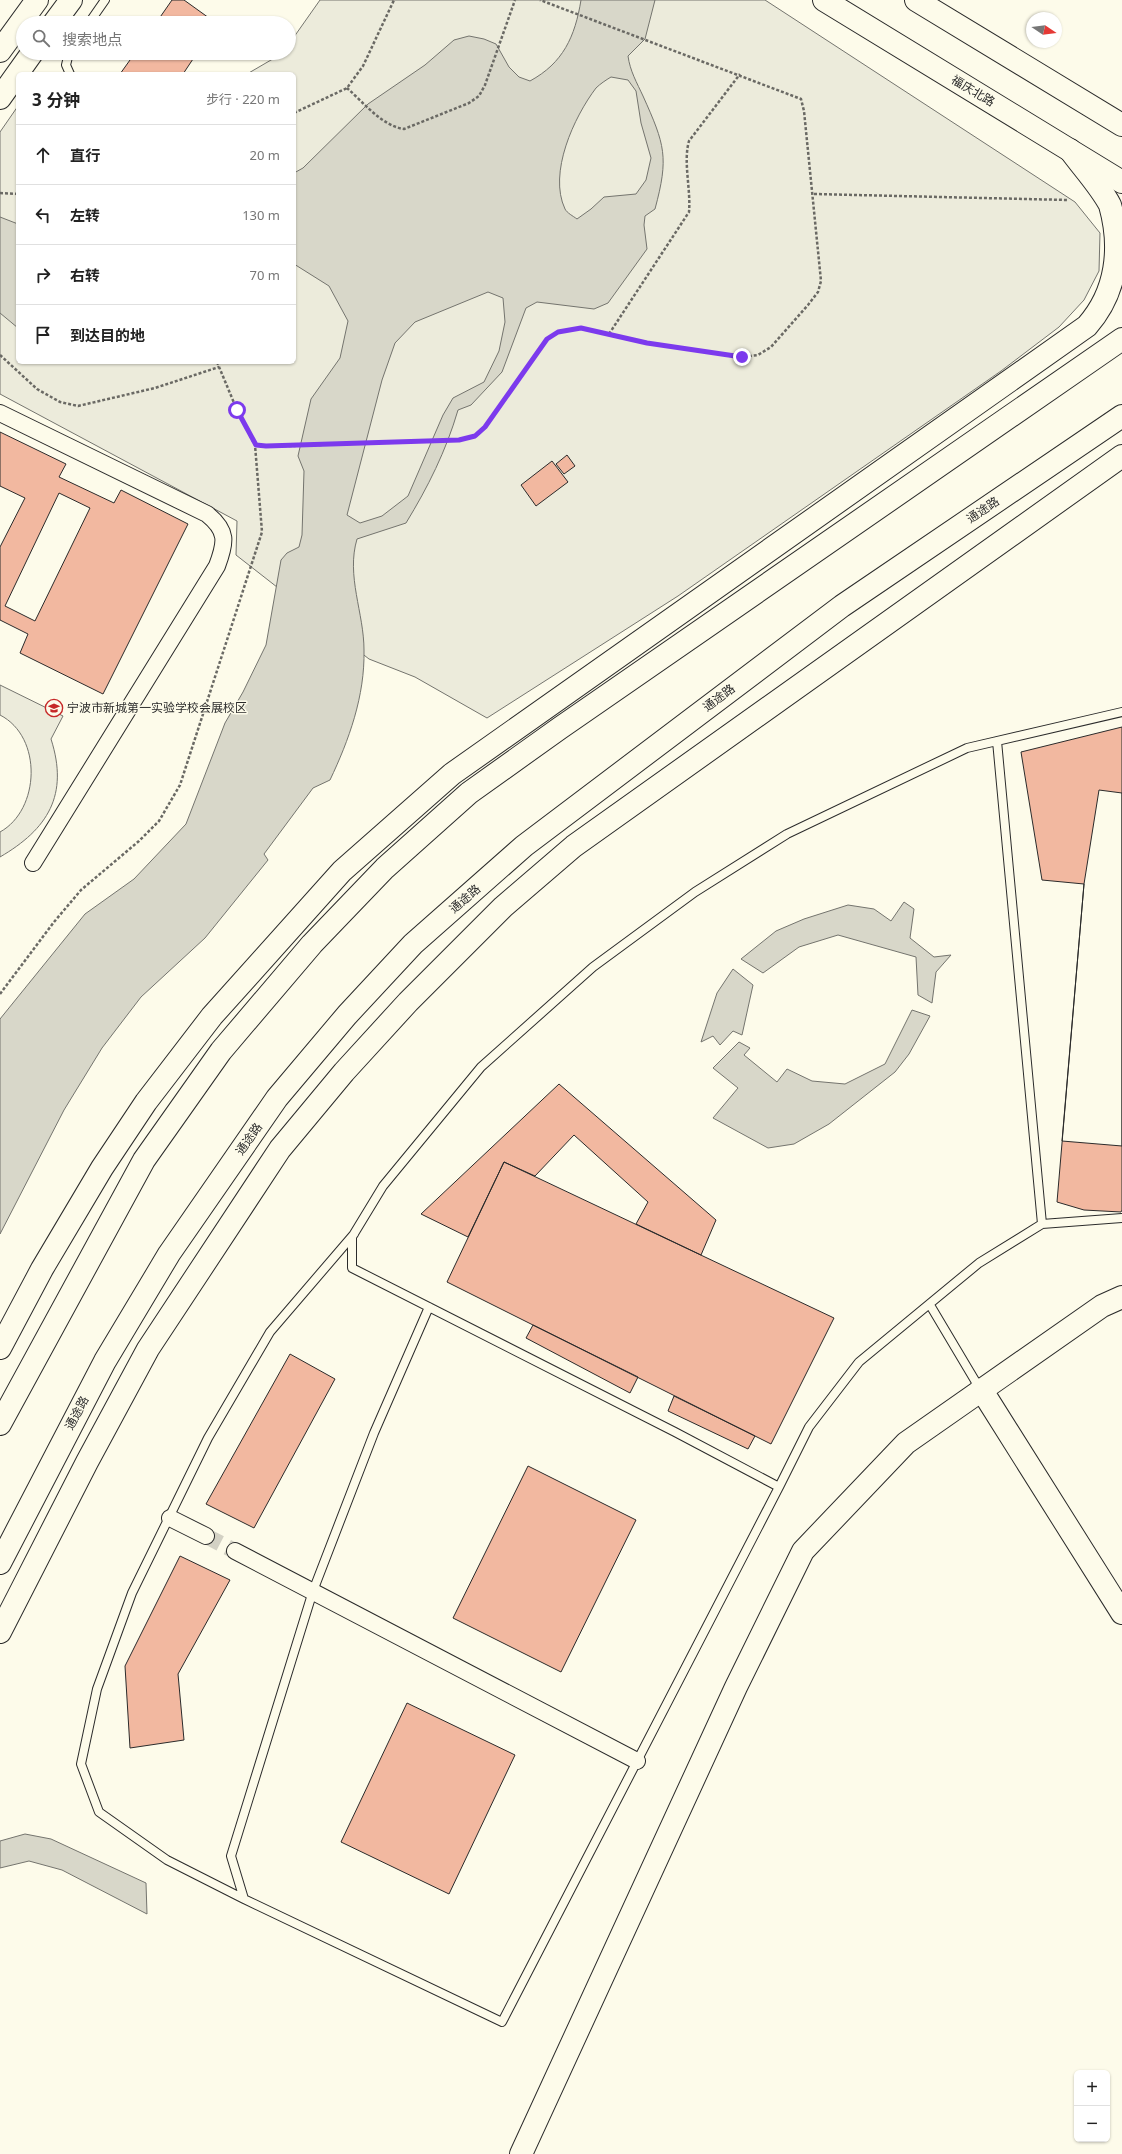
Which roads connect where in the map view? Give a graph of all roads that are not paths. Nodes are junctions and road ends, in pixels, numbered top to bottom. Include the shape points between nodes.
1 (37, 0) edge
2 (71, 0) edge
3 (104, 0) edge
4 (824, 0) edge
5 (916, 0) edge
6 (25, 16) edge
7 (59, 16) edge
8 (94, 16) edge
9 (16, 29) edge
10 (0, 51) edge
11 (27, 60) edge
12 (67, 60) edge
13 (18, 72) edge
14 (69, 72) edge
15 (16, 76) edge
16 (0, 98) edge
17 (1122, 125) edge
18 (1070, 150) junction
19 (1122, 182) edge
20 (1122, 296) edge
21 (1100, 311) junction
22 (1122, 339) edge
23 (0, 413) edge
24 (1122, 416) edge
25 (1122, 456) edge
26 (1122, 712) edge
27 (997, 741) junction
28 (33, 862) dead end
29 (1122, 1218) edge
30 (1042, 1224) junction
31 (357, 1230) junction
32 (1122, 1297) edge
33 (930, 1305) junction
34 (429, 1307) junction
35 (0, 1348) edge
36 (981, 1389) junction
37 (0, 1424) edge
38 (779, 1487) junction
39 (170, 1518) junction
40 (206, 1536) tunnel mouth
41 (235, 1551) tunnel mouth
42 (0, 1563) edge
43 (313, 1591) junction
44 (1122, 1613) edge
45 (0, 1632) edge
46 (637, 1761) junction
47 (244, 1899) junction
48 (521, 2154) edge

1 - 6 main road
2 - 7 main road
3 - 8 lane
4 - 18 main road, 福庆北路
5 - 17 main road
9 - 10 main road
11 - 13 main road
12 - 14 lane via 66,65
15 - 16 main road
18 - 19 main road, 福庆北路
18 - 21 main road via 1110,205 1120,235 1120,264 1112,290
20 - 21 main road
21 - 35 main road via 1087,326 452,774 342,871 212,1016 146,1102 102,1168 42,1269
22 - 37 main road via 468,793 386,868 312,944 221,1051 144,1160
23 - 28 street via 207,514 219,524 224,538 224,548 217,566
24 - 42 main road, 通途路 via 842,606 524,846 413,944 347,1015 278,1098 169,1254 105,1361
25 - 45 main road via 574,846 503,907 408,1002 344,1072 280,1149 148,1349
26 - 27 lane
27 - 30 lane
27 - 31 lane via 967,748 787,834 694,892 592,967 481,1067 383,1186
29 - 30 lane
30 - 33 lane via 979,1263
31 - 34 lane via 352,1238 352,1268
31 - 39 lane via 270,1332 208,1438
32 - 36 main road via 1102,1306
33 - 36 lane
33 - 38 lane via 859,1362 809,1427
34 - 38 lane
34 - 43 lane via 374,1433
36 - 44 main road
36 - 48 main road via 906,1443 803,1551 732,1694
38 - 46 lane
39 - 40 street
39 - 47 lane via 132,1593 97,1689 80,1764 99,1812 167,1860
41 - 43 street
43 - 46 street
43 - 47 lane via 231,1856
46 - 47 lane via 502,2022

